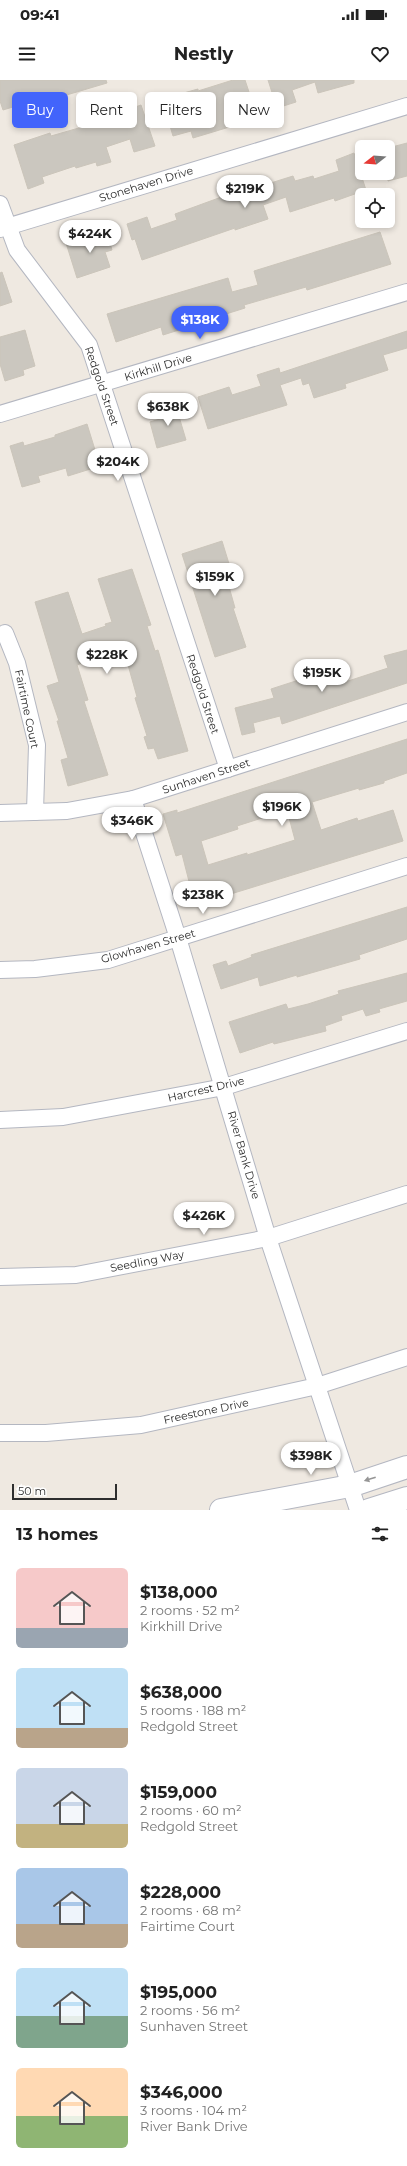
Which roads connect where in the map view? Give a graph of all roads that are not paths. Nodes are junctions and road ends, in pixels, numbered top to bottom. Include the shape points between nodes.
1 (407, 106) edge
2 (0, 204) edge
3 (3, 227) edge
4 (407, 292) edge
5 (103, 384) junction
6 (0, 414) edge
7 (6, 633) dead end
8 (407, 712) edge
9 (228, 769) junction
10 (133, 799) junction
11 (35, 812) junction
12 (0, 813) edge
13 (407, 866) edge
14 (178, 938) junction
15 (0, 970) edge
16 (407, 1031) edge
17 (224, 1087) junction
18 (0, 1120) edge
19 (407, 1194) edge
20 (268, 1238) junction
21 (0, 1277) edge
22 (407, 1357) edge
23 (317, 1386) junction
24 (0, 1433) edge
25 (407, 1468) edge
26 (350, 1486) junction
27 (407, 1498) edge
28 (221, 1510) edge
29 (358, 1510) edge
30 (369, 1510) edge

1 - 3 street, Stonehaven Drive
2 - 3 street, Redgold Street
3 - 5 street, Redgold Street via 17,250 89,345
4 - 5 street, Kirkhill Drive
5 - 6 street, Kirkhill Drive
5 - 9 street, Redgold Street
7 - 11 street, Fairtime Court via 17,663 37,745
8 - 9 street, Sunhaven Street
9 - 10 street, Sunhaven Street
10 - 11 street, Sunhaven Street via 67,811
10 - 14 street, River Bank Drive
11 - 12 street, Sunhaven Street
13 - 14 street, Glowhaven Street
14 - 15 street, Glowhaven Street via 108,960 35,969
14 - 17 street, River Bank Drive
16 - 17 street, Harcrest Drive
17 - 18 street, Harcrest Drive via 63,1117
17 - 20 street, River Bank Drive
19 - 20 street, Seedling Way
20 - 21 street, Seedling Way via 76,1275
20 - 23 street, River Bank Drive
22 - 23 street, Freestone Drive
23 - 24 street, Freestone Drive via 141,1425 46,1433
23 - 26 street, River Bank Drive
25 -> 26 main road
26 - 28 main road
26 - 29 street, River Bank Drive
27 - 30 main road

